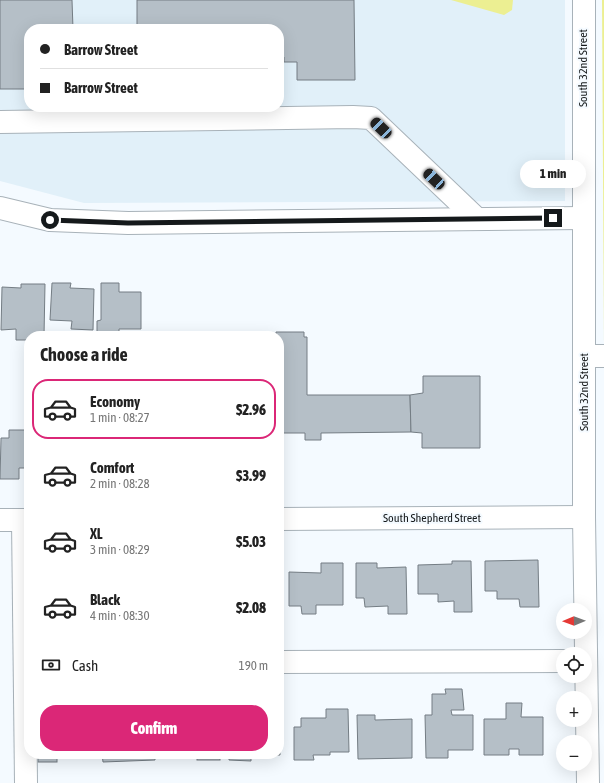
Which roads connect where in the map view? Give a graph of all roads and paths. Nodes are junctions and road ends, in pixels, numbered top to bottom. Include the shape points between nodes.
1 (584, 0) edge
2 (0, 122) edge
3 (0, 208) edge
4 (583, 218) junction
5 (477, 219) junction
6 (594, 356) edge
7 (584, 517) junction
8 (284, 519) edge
9 (0, 520) edge
10 (24, 520) edge
11 (585, 647) edge
12 (556, 661) edge
13 (284, 662) edge
14 (586, 683) edge
15 (26, 759) edge
16 (26, 783) edge
17 (588, 783) edge

1 - 4 street, South 32nd Street
2 - 5 street via 371,118
3 - 5 street via 50,220 128,223
4 - 5 street
4 - 6 street, South 32nd Street
6 - 7 street, South 32nd Street
7 - 8 street, South Shepherd Street
7 - 11 street, South 32nd Street
9 - 10 street
12 - 13 street
14 - 17 street, South 32nd Street
15 - 16 street

